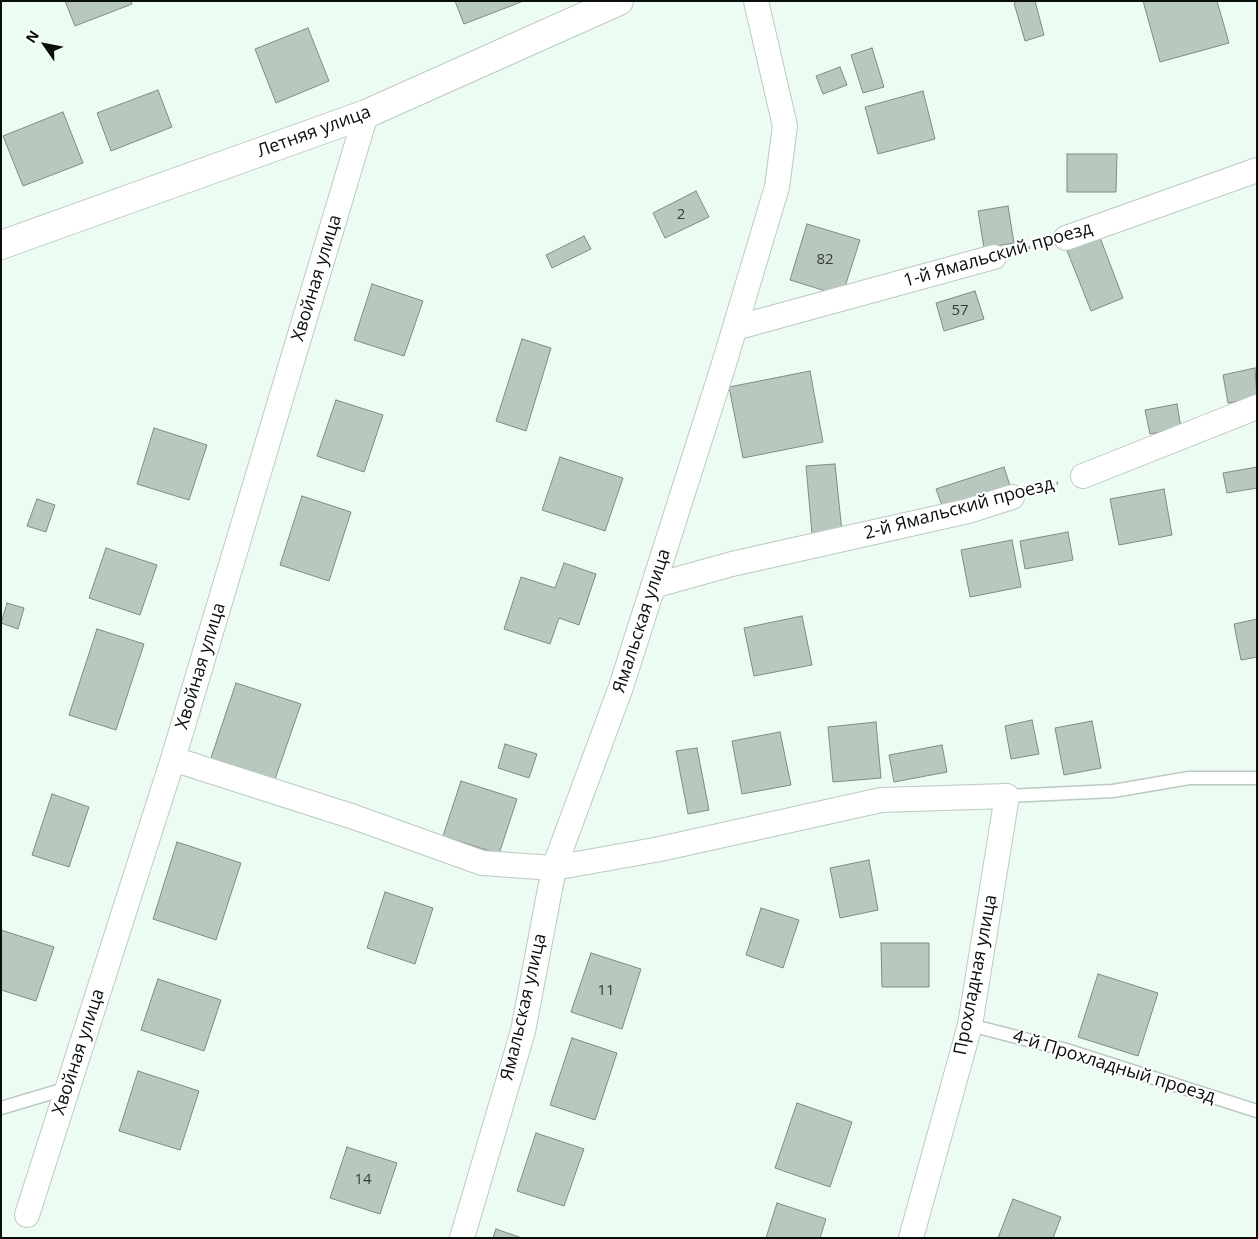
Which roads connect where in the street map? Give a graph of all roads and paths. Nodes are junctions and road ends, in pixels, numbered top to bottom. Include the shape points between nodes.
1 (619, 1) edge
2 (756, 1) edge
3 (366, 114) junction
4 (1257, 170) edge
5 (1066, 238) joint
6 (1, 246) edge
7 (994, 257) joint
8 (735, 328) junction
9 (1257, 407) edge
10 (1083, 476) joint
11 (1012, 497) joint
12 (653, 586) junction
13 (173, 759) junction
14 (1257, 778) edge
15 (1007, 796) junction
16 (554, 868) junction
17 (970, 1024) junction
18 (68, 1088) junction
19 (1, 1108) edge
20 (1257, 1111) edge
21 (27, 1215) dead end
22 (462, 1238) edge
23 (911, 1238) edge

1 - 3 street, Летняя улица
2 - 8 street, Ямальская улица via 785,126 777,187
3 - 6 street, Летняя улица
3 - 13 street, Хвойная улица
4 - 5 street, 1-й Ямальский проезд
5 - 7 path, 1-й Ямальский проезд
7 - 8 street, 1-й Ямальский проезд
8 - 12 street, Ямальская улица
9 - 10 street
10 - 11 path, 2-й Ямальский проезд
11 - 12 street, 2-й Ямальский проезд
12 - 16 street, Ямальская улица via 621,687
13 - 16 street via 482,862
13 - 18 street, Хвойная улица
14 - 15 lane via 1189,778 1113,791
15 - 16 street via 882,800 660,849
15 - 17 street, Прохладная улица
16 - 22 street, Ямальская улица via 522,1031
17 - 20 lane, 4-й Прохладный проезд via 1063,1049
17 - 23 street, Прохладная улица
18 - 19 lane
18 - 21 street, Хвойная улица

